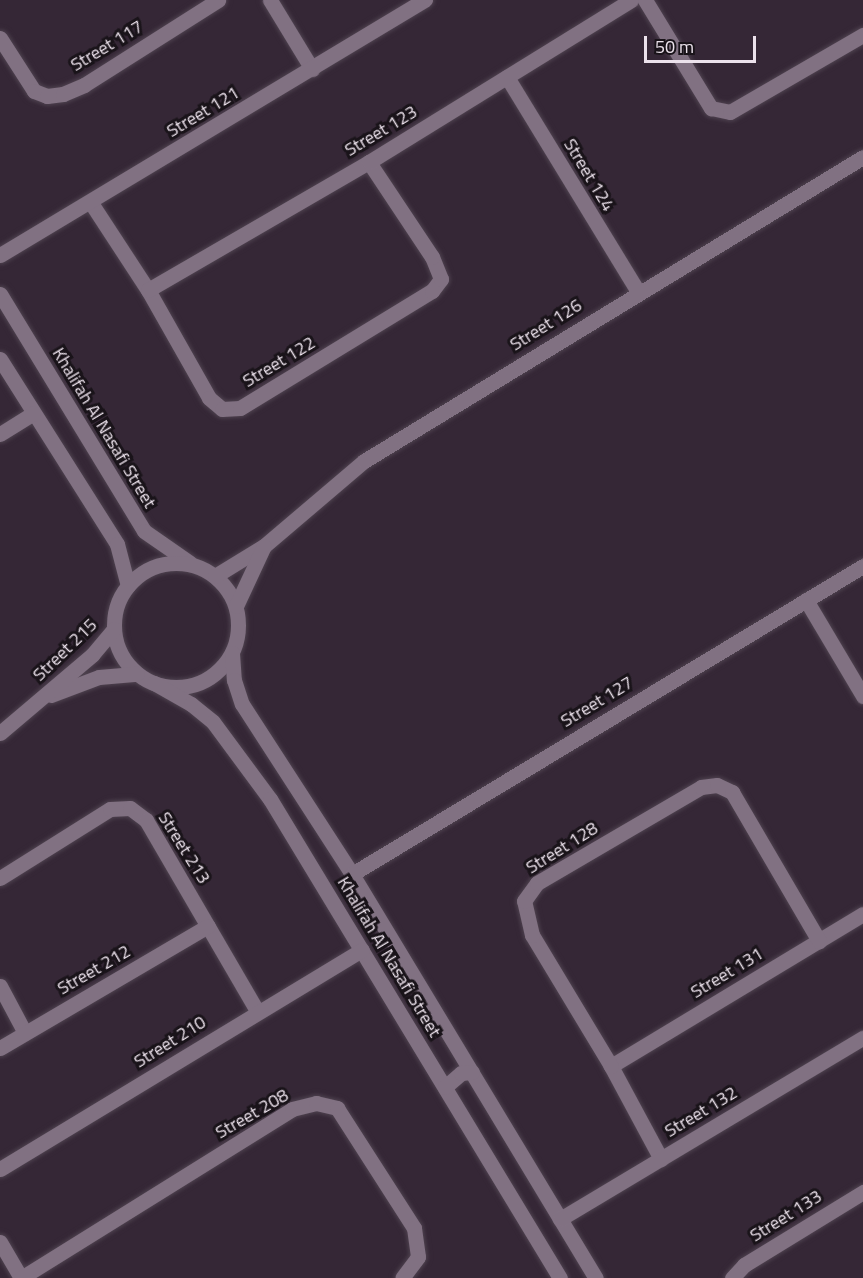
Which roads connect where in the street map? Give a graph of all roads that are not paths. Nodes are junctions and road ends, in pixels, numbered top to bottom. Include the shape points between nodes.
1 (219, 0) edge
2 (270, 0) edge
3 (425, 0) edge
4 (631, 0) edge
5 (645, 0) edge
6 (863, 35) edge
7 (0, 38) edge
8 (312, 69) junction
9 (507, 77) junction
10 (863, 157) edge
11 (369, 162) junction
12 (91, 202) junction
13 (0, 255) edge
14 (148, 290) junction
15 (638, 292) junction
16 (0, 294) edge
17 (0, 359) edge
18 (33, 413) junction
19 (0, 434) edge
20 (264, 546) junction
21 (193, 565) junction
22 (863, 566) edge
23 (215, 576) junction
24 (128, 586) junction
25 (806, 600) junction
26 (236, 606) junction
27 (114, 629) junction
28 (232, 653) junction
29 (137, 674) junction
30 (154, 683) junction
31 (863, 696) edge
32 (43, 698) junction
33 (0, 733) edge
34 (352, 873) junction
35 (0, 878) edge
36 (863, 914) edge
37 (208, 926) junction
38 (819, 941) junction
39 (362, 950) junction
40 (0, 986) edge
41 (257, 1011) junction
42 (26, 1033) junction
43 (863, 1038) edge
44 (0, 1048) edge
45 (611, 1066) junction
46 (471, 1072) junction
47 (444, 1087) junction
48 (661, 1158) junction
49 (0, 1169) edge
50 (863, 1192) edge
51 (560, 1219) junction
52 (0, 1242) edge
53 (21, 1278) edge
54 (402, 1278) edge
55 (560, 1278) edge
56 (596, 1278) edge
57 (732, 1278) edge

1 - 7 street, Street 117 via 84,85 63,94 47,96 34,91
2 - 8 street
3 - 8 street, Street 121
4 - 9 street, Street 123
5 - 6 street via 711,108 730,112
8 - 12 street, Street 121
9 - 11 street, Street 123
9 - 15 street, Street 124
10 - 15 street, Street 126
11 - 14 street, Street 123
11 - 14 street, Street 122 via 432,257 441,279 432,291 240,408 222,409 209,398
12 - 13 street, Street 121
12 - 14 street, Street 122
15 - 20 street, Street 126 via 364,460
16 - 21 street, Khalifah Al Nasafi Street via 144,531
17 - 18 street
18 - 19 street
18 - 24 street via 117,544
20 - 23 street, Street 126
20 - 26 street, Street 126
21 - 23 street
21 - 24 street via 157,566
22 - 25 street, Street 127
23 - 26 street
24 - 27 street via 117,606
25 - 31 street
25 - 34 street, Street 127
26 - 28 street via 239,630
27 - 29 street via 121,654
27 - 32 street, Street 215 via 92,655
28 - 30 street via 218,672 199,683 176,688
28 - 34 street, Khalifah Al Nasafi Street via 234,680 242,704
29 - 30 street
29 - 32 street, Street 215 via 99,676
30 - 39 street, Khalifah Al Nasafi Street via 213,722 270,799
32 - 33 street, Street 215
34 - 46 street, Khalifah Al Nasafi Street
35 - 37 street, Street 213 via 110,809 130,808 146,820
36 - 38 street, Street 131
37 - 41 street, Street 213
37 - 42 street, Street 212
38 - 45 street, Street 131
38 - 45 street, Street 128 via 732,792 717,785 701,787 537,883 524,901 532,935
39 - 41 street, Street 210
39 - 47 street, Khalifah Al Nasafi Street
40 - 42 street
41 - 49 street, Street 210
42 - 44 street, Street 212
43 - 48 street, Street 132
45 - 48 street, Street 128
46 - 47 street via 461,1073
46 - 51 street, Khalifah Al Nasafi Street
47 - 55 street, Khalifah Al Nasafi Street
48 - 51 street, Street 132
50 - 57 street, Street 133 via 744,1265
51 - 56 street, Khalifah Al Nasafi Street
52 - 53 street
53 - 54 street, Street 208 via 292,1109 316,1103 337,1108 414,1228 418,1257

